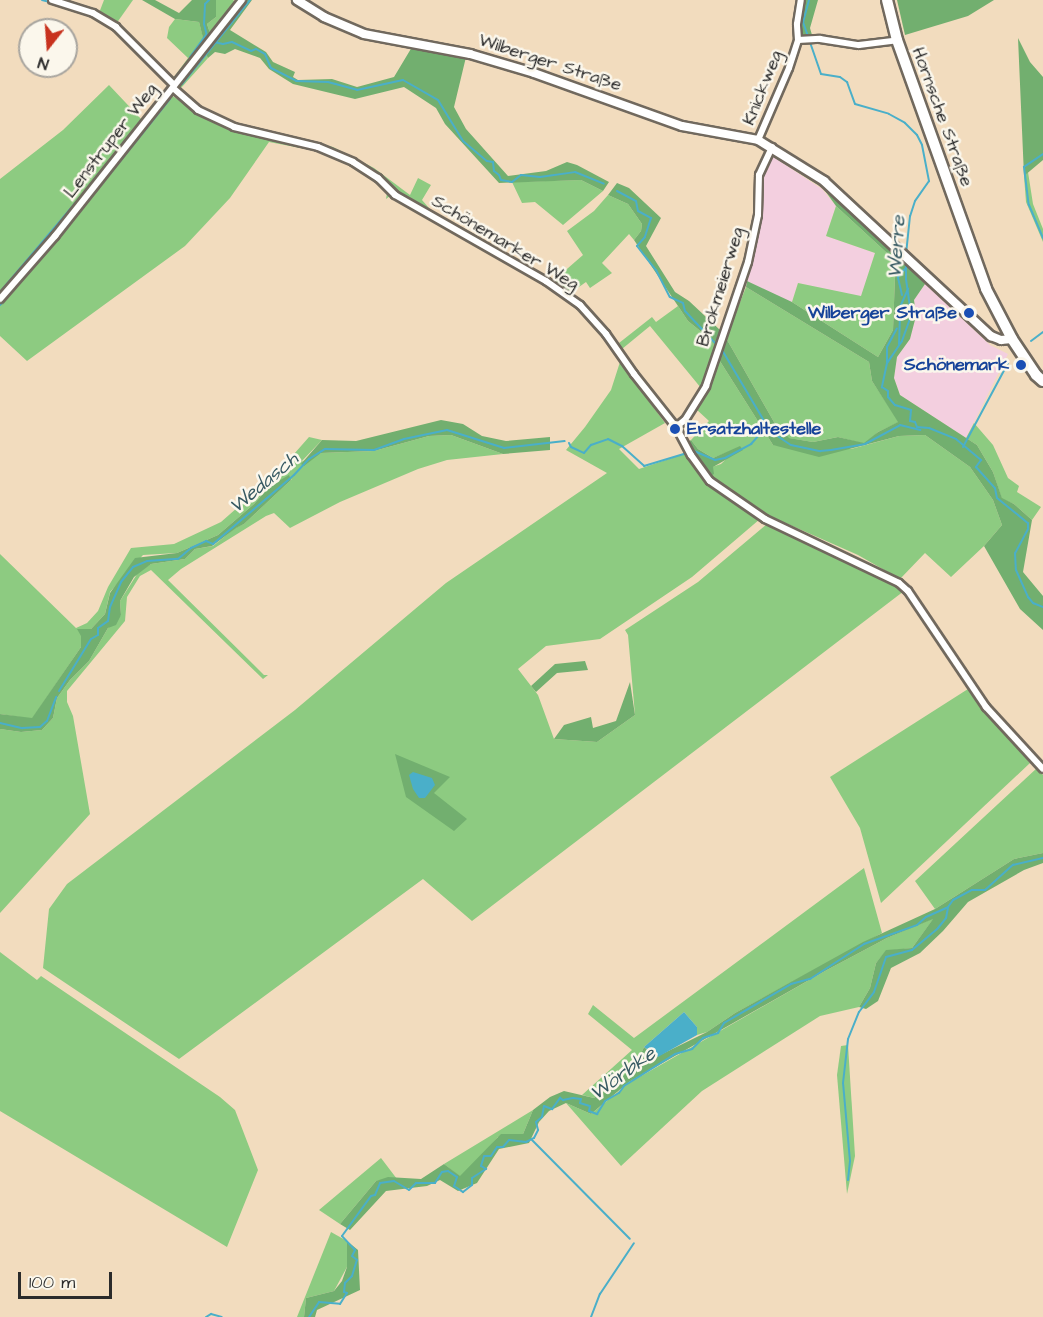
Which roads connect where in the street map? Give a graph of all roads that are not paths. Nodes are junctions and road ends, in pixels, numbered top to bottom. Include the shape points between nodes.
1 (52, 0) edge
2 (242, 0) edge
3 (297, 0) edge
4 (801, 0) edge
5 (887, 0) edge
6 (801, 39) junction
7 (897, 40) junction
8 (174, 87) junction
9 (758, 140) junction
10 (772, 147) junction
11 (0, 299) edge
12 (1012, 339) junction
13 (1032, 366) junction
14 (1043, 373) edge
15 (1043, 381) edge
16 (676, 427) junction
17 (1043, 769) edge

1 - 8 street, Schönemarker Weg via 93,13 116,27
2 - 8 street, Lenstruper Weg
3 - 9 street, Wilberger Straße via 364,34 480,56 682,126
4 - 6 street via 797,24
5 - 7 main road, Hornsche Straße
6 - 7 street, Knickweg via 858,45
6 - 9 street, Knickweg
7 - 12 main road, Hornsche Straße via 986,289
8 - 11 street, Lenstruper Weg
8 - 16 street, Schönemarker Weg via 198,110 234,127 318,147 353,162 395,195 565,293 593,318
9 - 10 street, Wilberger Straße
10 - 12 street, Wilberger Straße via 824,182 991,336
10 - 16 street, Brokmeierweg via 759,175 755,238 739,291 706,386 685,420
12 - 13 main road
13 - 14 main road
13 - 15 main road
16 - 17 street, Schönemarker Weg via 703,472 723,491 765,519 855,559 908,591 986,706

